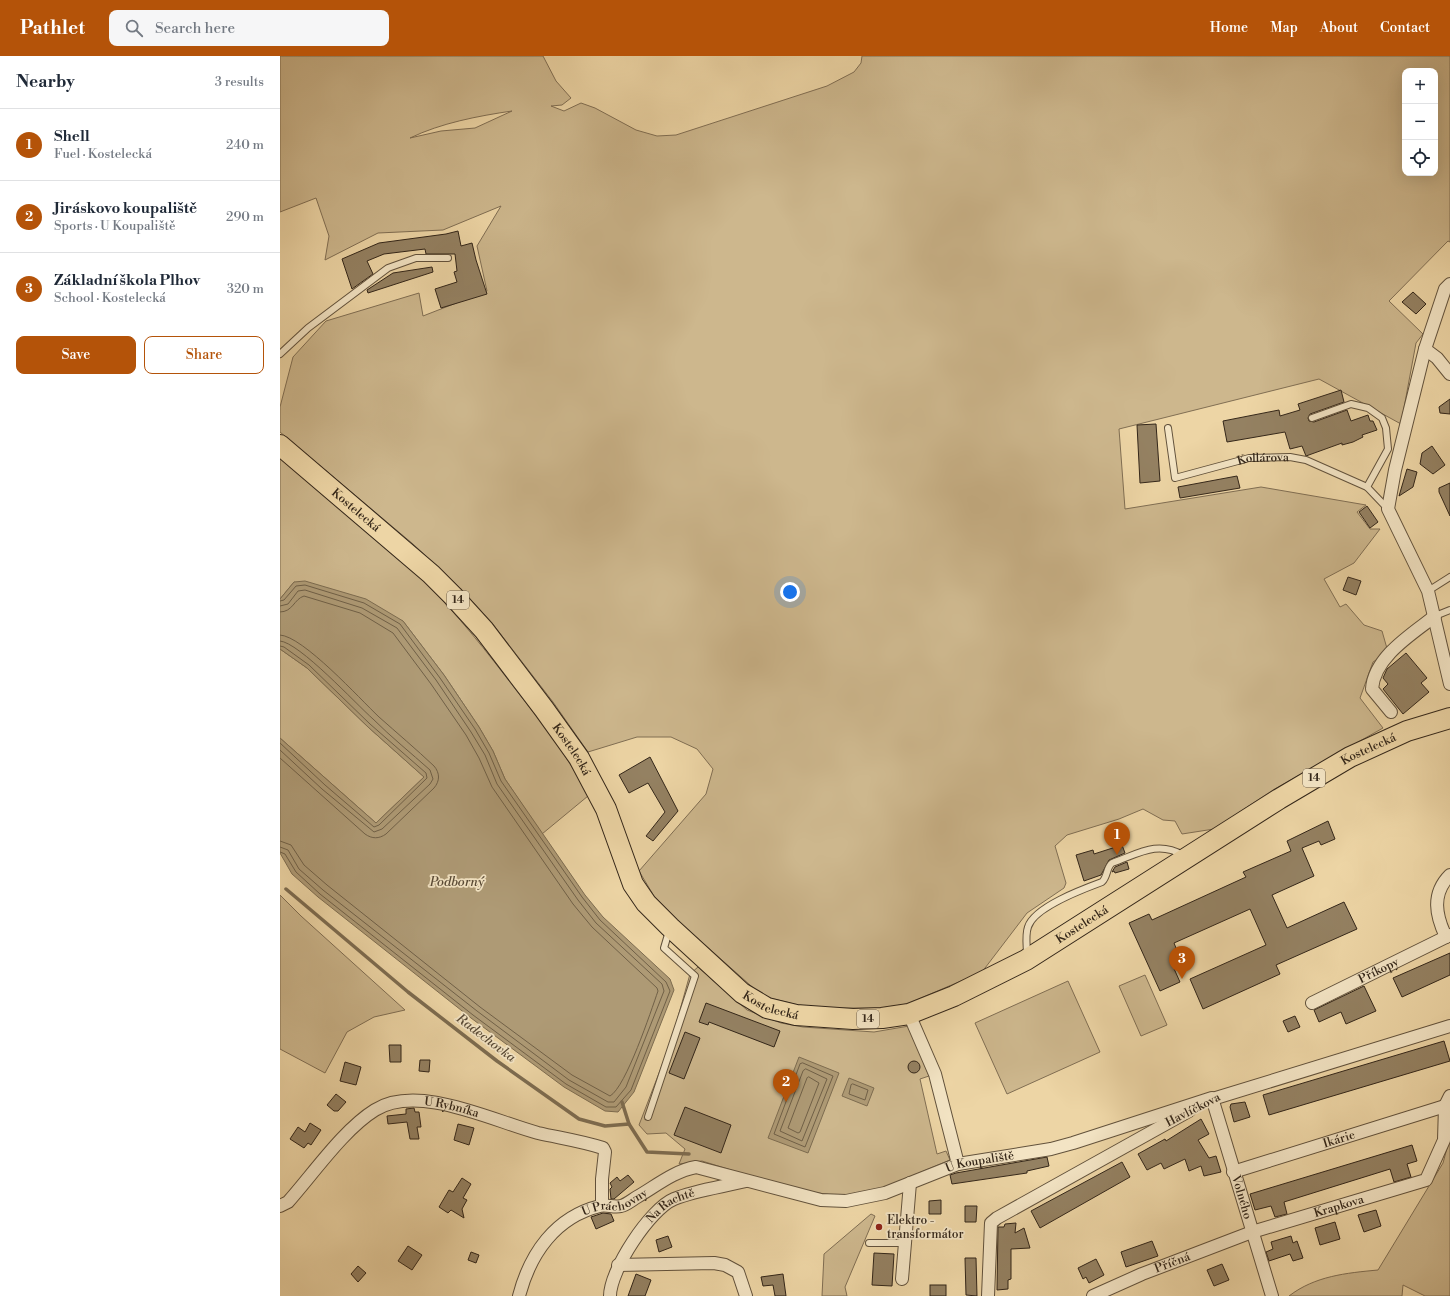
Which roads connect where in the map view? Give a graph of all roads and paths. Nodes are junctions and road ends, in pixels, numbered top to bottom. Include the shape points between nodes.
1 (448, 258) dead end
2 (1450, 284) edge
3 (1425, 349) junction
4 (280, 354) edge
5 (1450, 374) edge
6 (1312, 418) dead end
7 (1168, 428) dead end
8 (280, 445) edge
9 (1367, 487) junction
10 (1388, 509) junction
11 (1450, 577) edge
12 (1428, 591) junction
13 (1450, 610) edge
14 (1435, 616) junction
15 (1450, 684) edge
16 (1391, 712) dead end
17 (1450, 718) edge
18 (1188, 858) junction
19 (1450, 875) edge
20 (670, 928) junction
21 (1448, 936) edge
22 (1026, 960) junction
23 (1312, 1003) dead end
24 (909, 1014) junction
25 (1450, 1026) edge
26 (1212, 1098) junction
27 (1448, 1101) edge
28 (648, 1117) dead end
29 (958, 1164) junction
30 (1233, 1172) junction
31 (747, 1180) junction
32 (910, 1183) junction
33 (602, 1205) junction
34 (280, 1206) edge
35 (1252, 1232) junction
36 (869, 1243) dead end
37 (904, 1243) junction
38 (618, 1266) junction
39 (902, 1279) dead end
40 (519, 1296) edge
41 (610, 1296) edge
42 (746, 1296) edge
43 (988, 1296) edge
44 (1093, 1296) edge
45 (1272, 1296) edge

1 - 4 lane via 416,258 388,268 308,328
2 - 3 street via 1445,289
3 - 5 street via 1437,358
3 - 10 street
6 - 9 lane via 1351,404 1368,408 1382,418 1386,428 1388,449
7 - 9 lane, Kollárova via 1175,478 1249,458 1290,457 1306,460
8 - 20 main road, Kostelecká / 14 via 431,574 484,630 579,758 606,809 633,884 646,903
9 - 10 lane, Kollárova
10 - 12 street, Kollárova
11 - 12 lane
12 - 14 street, Kollárova
13 - 14 lane
14 - 15 street, Kollárova
14 - 16 street via 1401,643 1384,661 1372,680 1372,689
17 - 18 main road, Kostelecká / 14 via 1407,731 1350,757
18 - 22 main road, Kostelecká / 14
18 - 22 lane via 1174,850 1157,847 1112,863 1102,882 1064,897 1042,910 1028,926
19 - 21 street, Příkopy via 1438,895 1436,909 1437,918
20 - 24 main road, Kostelecká / 14 via 742,993 767,1008 796,1016 852,1019
20 - 28 lane via 664,948 696,976
21 - 23 street, Příkopy
22 - 24 main road, Kostelecká / 14 via 954,996
24 - 29 street via 935,1074
25 - 26 street, Havlíčkova
26 - 29 street, U Koupaliště via 1051,1149
26 - 30 street, Volného
26 - 43 street, Havlíčkova via 991,1223
27 - 30 street, Ikárie
27 - 35 street, Krapkova via 1444,1140 1426,1180
29 - 32 street, U Koupaliště
30 - 35 street, Volného
31 - 32 street, U Koupaliště via 821,1200 846,1201 885,1193
31 - 33 street, U Práchovny via 696,1167 682,1170 621,1206
31 - 38 street, Na Rachtě via 674,1199 662,1206
32 - 37 street
33 - 34 street, U Rybníka via 605,1152 603,1148 422,1100 402,1101 374,1110 341,1139 288,1202
33 - 40 street, U Práchovny via 584,1211 559,1226 543,1242 525,1274
35 - 44 street, Příčná via 1142,1274
35 - 45 street, Volného
36 - 37 lane
37 - 39 street
38 - 41 street, Na Rachtě
38 - 42 street via 714,1263 725,1265 738,1272

